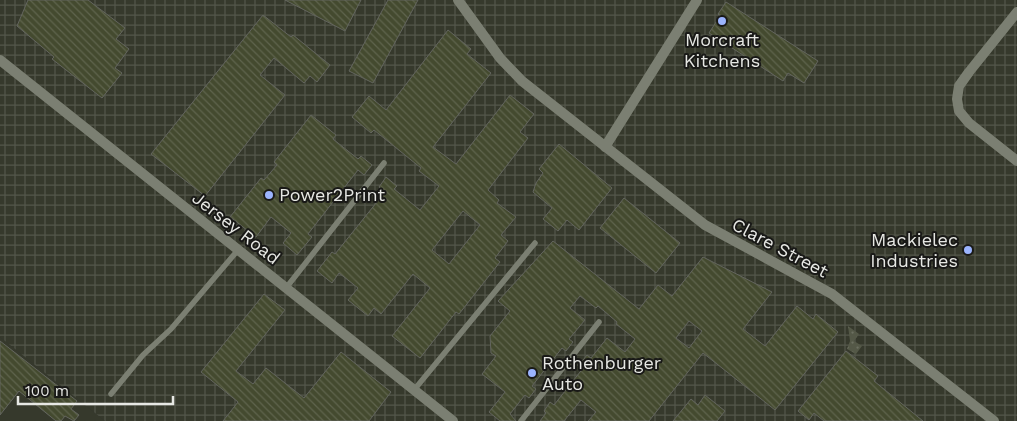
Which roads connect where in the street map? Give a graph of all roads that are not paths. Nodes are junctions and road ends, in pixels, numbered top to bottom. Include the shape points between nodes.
1 (697, 0) edge
2 (461, 2) edge
3 (1017, 12) edge
4 (0, 60) edge
5 (605, 147) junction
6 (1017, 161) edge
7 (384, 163) dead end
8 (535, 243) dead end
9 (238, 250) junction
10 (286, 288) junction
11 (599, 322) dead end
12 (414, 390) junction
13 (111, 394) dead end
14 (453, 421) edge
15 (521, 421) edge
16 (994, 421) edge

1 - 5 street
2 - 5 street, Clare Street via 500,58 522,81
3 - 6 street via 959,86 957,98 959,111 969,122
4 - 9 street, Jersey Road
5 - 16 street, Clare Street via 705,225 832,294
7 - 10 lane
8 - 12 lane
9 - 10 street, Jersey Road
9 - 13 lane
10 - 12 street, Jersey Road
11 - 15 lane
12 - 14 street, Jersey Road

